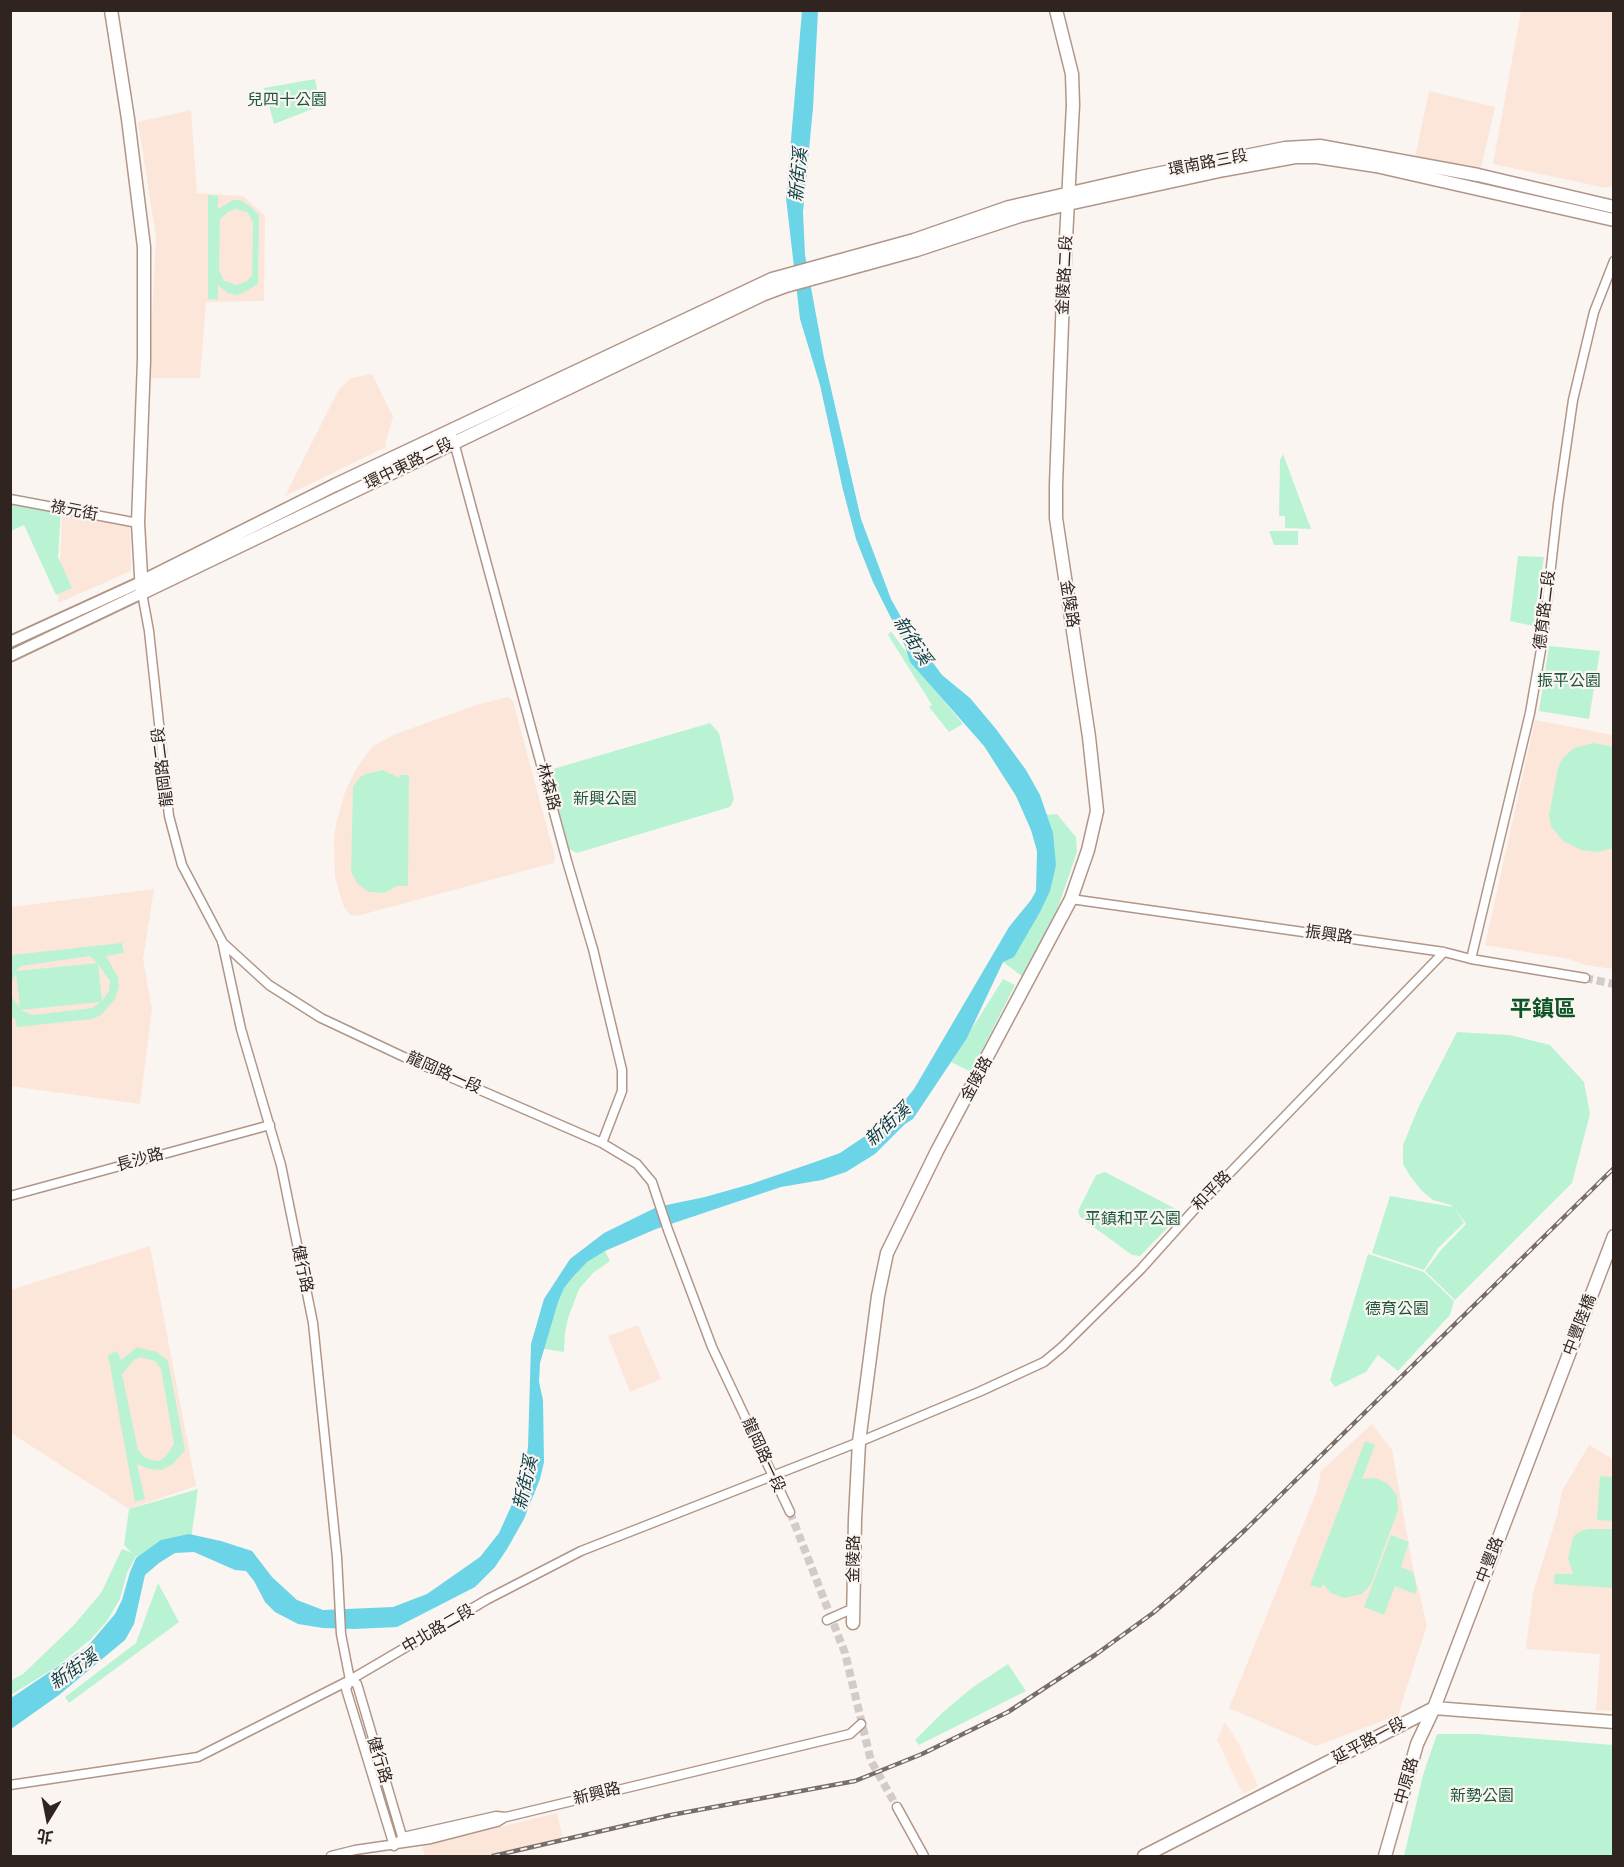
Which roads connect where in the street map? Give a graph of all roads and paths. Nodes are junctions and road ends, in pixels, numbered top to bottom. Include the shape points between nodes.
1 (111, 10) edge
2 (1056, 10) edge
3 (1068, 198) junction
4 (1614, 207) edge
5 (1614, 220) edge
6 (1614, 261) edge
7 (810, 273) joint
8 (453, 436) junction
9 (10, 499) edge
10 (138, 523) junction
11 (1059, 541) joint
12 (141, 588) junction
13 (10, 642) edge
14 (10, 656) edge
15 (1071, 899) junction
16 (222, 941) junction
17 (1444, 952) junction
18 (1471, 959) junction
19 (1585, 978) tunnel mouth
20 (270, 1125) junction
21 (602, 1143) junction
22 (10, 1196) edge
23 (1614, 1236) edge
24 (1547, 1413) joint
25 (859, 1442) junction
26 (771, 1475) junction
27 (790, 1512) tunnel mouth
28 (847, 1611) dead end
29 (827, 1620) dead end
30 (854, 1623) dead end
31 (350, 1680) junction
32 (1434, 1708) junction
33 (1614, 1722) edge
34 (861, 1724) dead end
35 (10, 1785) edge
36 (897, 1807) tunnel mouth
37 (506, 1817) junction
38 (404, 1840) junction
39 (394, 1846) junction
40 (331, 1857) edge
41 (924, 1857) edge
42 (1144, 1857) edge
43 (1385, 1857) edge

1 - 10 main road via 144,247
2 - 3 main road, 金陵路二段 via 1072,74
3 - 4 main road, 環南路三段 via 1285,148 1320,146 1478,175
3 - 5 main road, 環南路三段 via 1317,157 1376,166
3 - 7 main road, 環南路三段 via 1008,207
3 - 11 main road, 金陵路二段 via 1056,485
6 - 18 street, 德育路二段 via 1594,312 1573,400 1530,713
7 - 8 main road, 環中東路二段 via 690,316
8 - 12 main road, 環中東路二段 via 325,490
8 - 21 street, 林森路 via 593,949 622,1070 622,1092
9 - 10 street, 祿元街
10 - 12 main road
11 - 15 main road, 金陵路 via 1097,811
12 - 13 street, 環中東路二段
12 - 14 street, 環中東路二段
12 - 16 street, 龍岡路二段 via 169,816 182,865
15 - 17 street, 振興路
15 - 25 main road, 金陵路 via 887,1253
16 - 20 street, 健行路 via 241,1029
16 - 21 street, 龍岡路一段 via 269,985 321,1018
17 - 18 street, 振興路
17 - 25 street, 和平路 via 1133,1277 1053,1355 981,1391
18 - 19 street, 振興路
20 - 22 street, 長沙路
20 - 31 street, 健行路 via 313,1323 341,1631
21 - 26 street, 龍岡路一段 via 637,1164 652,1182 712,1347
23 - 24 main road, 中豐陸橋
24 - 32 main road, 中豐路
25 - 26 street, 中北路二段
25 - 30 main road, 金陵路
26 - 27 street, 龍岡路一段
26 - 31 street, 中北路二段 via 581,1551 488,1599
28 - 29 street
31 - 35 street, 中北路二段 via 198,1757
31 - 38 street, 健行路 via 357,1684
31 - 39 street, 健行路 via 346,1689
32 - 33 main road
32 - 42 main road, 延平路一段
32 - 43 main road, 中原路 via 1417,1744
34 - 37 street, 新興路 via 850,1734
36 - 41 street
37 - 38 street
37 - 38 street, 新興路 via 496,1816
38 - 39 street
39 - 40 street

